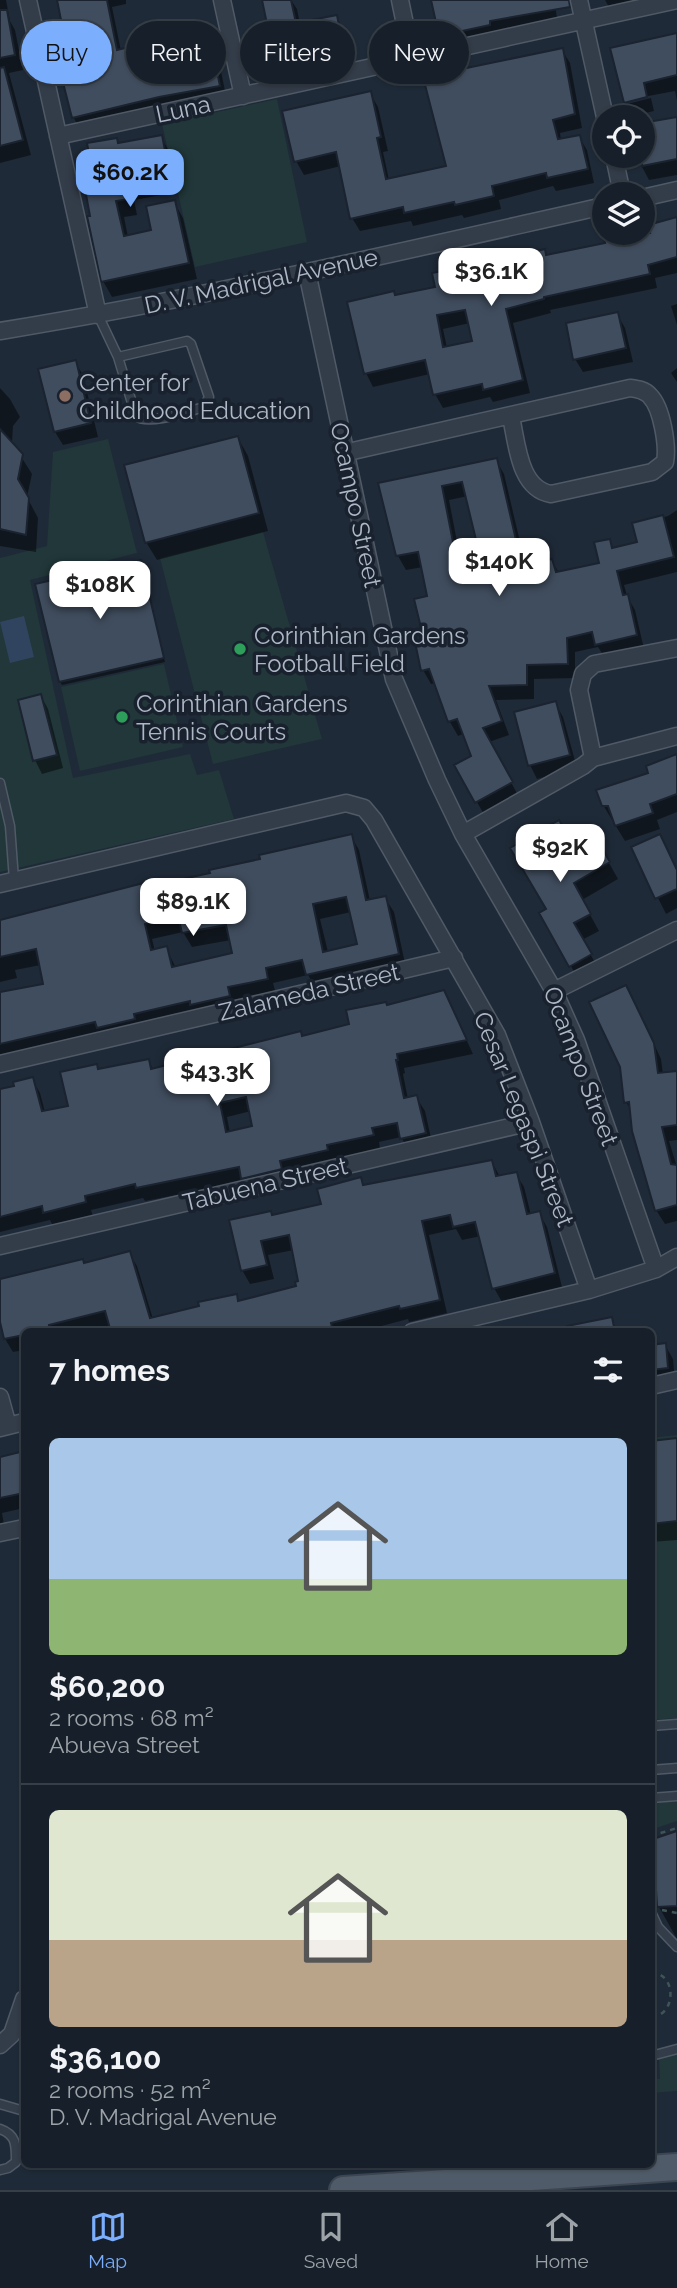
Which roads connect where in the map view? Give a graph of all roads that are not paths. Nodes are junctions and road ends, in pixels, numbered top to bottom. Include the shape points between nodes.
1 (28, 0) edge
2 (222, 0) edge
3 (400, 0) edge
4 (579, 0) edge
5 (677, 0) edge
6 (404, 21) edge
7 (584, 22) junction
8 (469, 46) edge
9 (369, 68) edge
10 (243, 96) junction
11 (602, 105) edge
12 (58, 136) junction
13 (677, 190) edge
14 (655, 195) edge
15 (592, 209) edge
16 (307, 272) junction
17 (98, 315) junction
18 (0, 331) edge
19 (118, 357) junction
20 (510, 417) junction
21 (344, 453) junction
22 (677, 648) edge
23 (677, 736) edge
24 (593, 758) junction
25 (0, 783) edge
26 (463, 834) junction
27 (7, 882) edge
28 (677, 930) edge
29 (454, 958) junction
30 (554, 991) junction
31 (0, 1064) edge
32 (531, 1122) junction
33 (0, 1246) edge
34 (677, 1258) edge
35 (656, 1269) junction
36 (589, 1290) junction
37 (429, 1328) edge
38 (677, 1380) edge
39 (655, 1384) edge
40 (0, 1398) edge
41 (21, 1423) edge
42 (4, 1427) edge
43 (21, 1529) edge
44 (0, 1533) edge
45 (677, 1724) edge
46 (655, 1726) edge
47 (677, 1768) edge
48 (655, 1770) edge
49 (677, 1796) edge
50 (655, 1798) edge
51 (655, 1920) edge
52 (677, 1947) edge
53 (21, 2008) edge
54 (0, 2045) edge
55 (677, 2049) edge
56 (655, 2055) edge
57 (0, 2104) edge
58 (21, 2111) edge
59 (0, 2129) edge
60 (677, 2167) edge
61 (641, 2168) edge
62 (655, 2168) edge
63 (0, 2170) edge
64 (532, 2171) edge
65 (421, 2180) edge
66 (343, 2190) edge

1 - 12 street
2 - 10 street
3 - 6 street
4 - 7 street
5 - 7 street, Luna
7 - 8 street, Luna
7 - 11 street
9 - 10 street, Luna
10 - 12 street, Luna
12 - 17 street
13 - 14 street
15 - 16 street, D. V. Madrigal Avenue
16 - 17 street, D. V. Madrigal Avenue
16 - 21 street, Ocampo Street
17 - 18 street, D. V. Madrigal Avenue
17 - 19 lane
19 - 19 lane via 187,341 209,397 207,403 141,420
20 - 20 street via 640,389 656,403 668,449 665,462 652,472 541,493 526,478
20 - 21 street
21 - 26 street, Ocampo Street via 394,679
22 - 24 street via 594,664 583,674 579,690
23 - 24 street
24 - 26 street
25 - 27 lane via 10,826
26 - 30 street, Ocampo Street
27 - 29 street, Cesar Legaspi Street via 346,803 364,808 374,820
28 - 30 street
29 - 31 street, Zalameda Street
29 - 32 street, Cesar Legaspi Street via 497,1035
30 - 35 street, Ocampo Street via 576,1040
32 - 33 street, Tabuena Street
32 - 36 street, Cesar Legaspi Street
34 - 35 street
35 - 36 street
36 - 37 street
38 - 39 street
40 - 42 street
41 - 42 street
43 - 44 street
45 - 46 lane
47 - 48 lane
49 - 50 lane
51 - 52 lane
53 - 54 street via 12,2034
55 - 56 lane
57 - 58 lane
59 - 63 lane via 16,2142 16,2162
60 - 62 main road
61 - 64 main road
64 - 65 main road
65 - 66 main road

